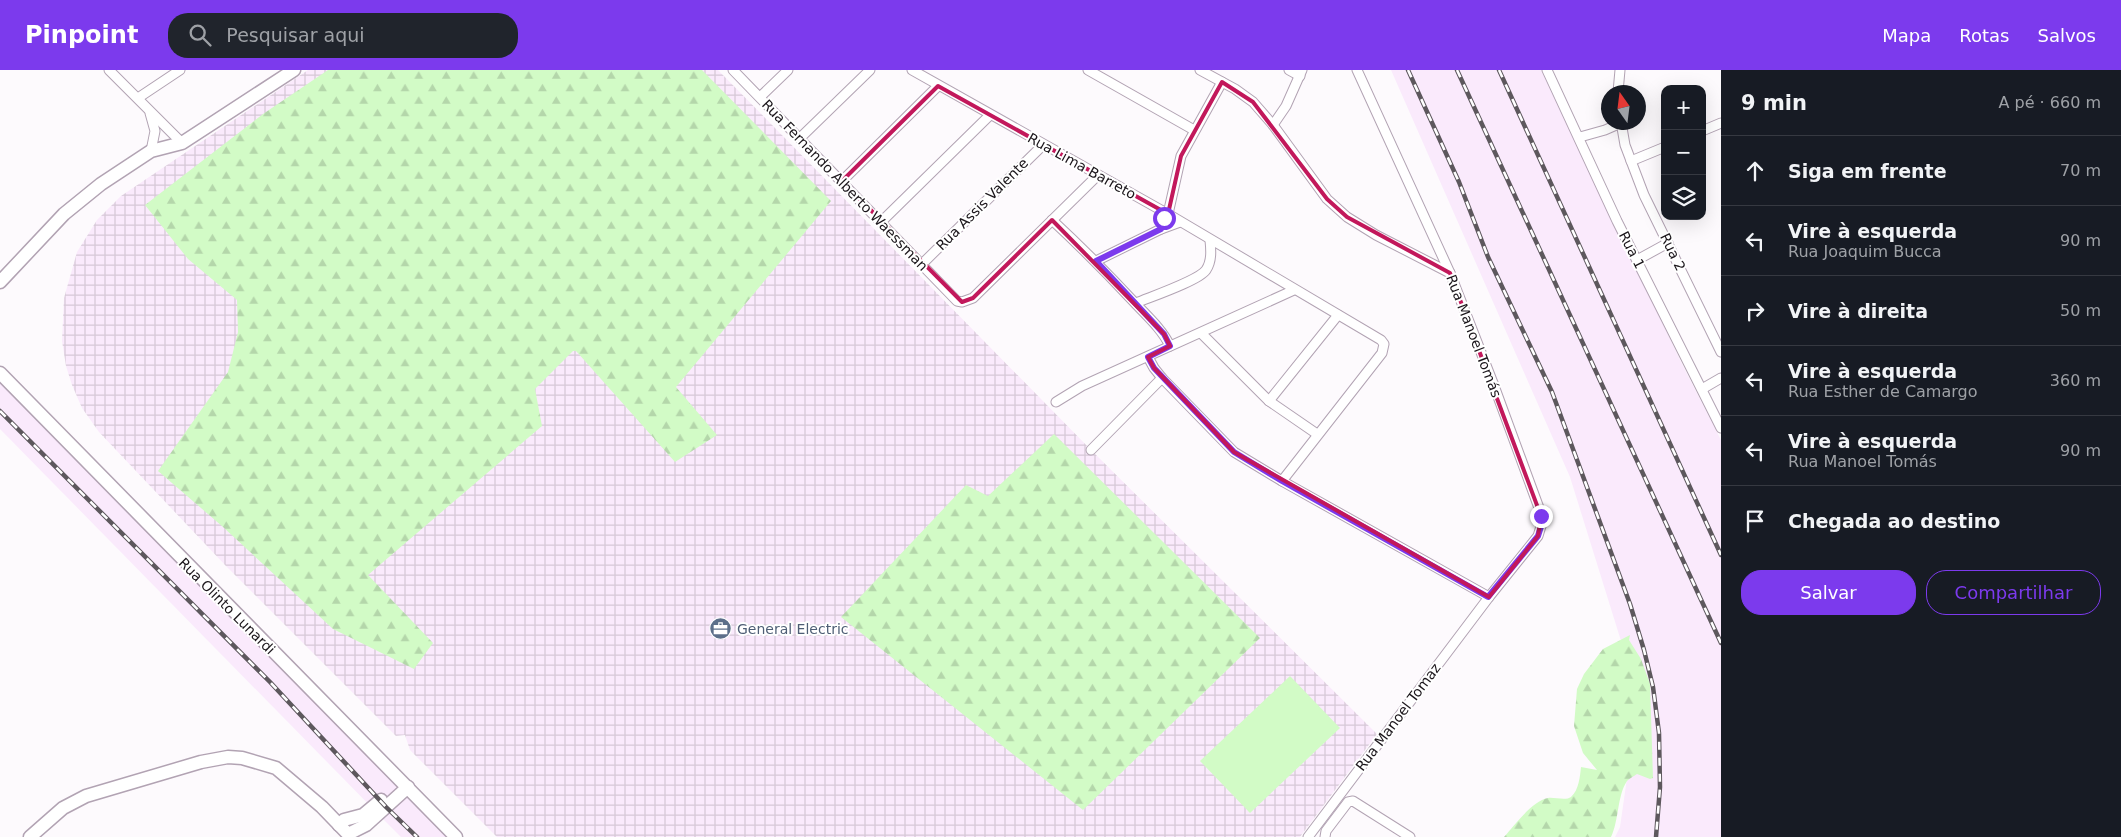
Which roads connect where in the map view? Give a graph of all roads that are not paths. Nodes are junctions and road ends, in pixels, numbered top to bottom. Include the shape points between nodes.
1 (109, 70) edge
2 (180, 70) edge
3 (294, 70) edge
4 (733, 70) edge
5 (788, 70) edge
6 (870, 70) edge
7 (912, 70) edge
8 (1088, 70) edge
9 (1200, 70) edge
10 (1289, 70) edge
11 (1357, 70) edge
12 (1547, 70) edge
13 (1620, 70) edge
14 (1301, 73) edge
15 (1222, 82) junction
16 (1619, 85) edge
17 (938, 86) junction
18 (760, 97) junction
19 (138, 98) junction
20 (150, 113) junction
21 (990, 115) junction
22 (1721, 123) edge
23 (1273, 125) junction
24 (1194, 130) junction
25 (1605, 130) edge
26 (1622, 130) edge
27 (1704, 130) edge
28 (1580, 137) junction
29 (800, 138) junction
30 (182, 143) junction
31 (1042, 145) junction
32 (1661, 149) edge
33 (151, 151) junction
34 (1631, 161) junction
35 (1098, 175) junction
36 (842, 181) junction
37 (1168, 214) junction
38 (1052, 220) junction
39 (881, 222) junction
40 (1180, 222) junction
41 (1161, 229) junction
42 (1210, 240) junction
43 (1668, 243) junction
44 (1219, 245) junction
45 (1212, 252) junction
46 (1637, 260) junction
47 (1096, 261) junction
48 (922, 264) junction
49 (1450, 273) junction
50 (0, 282) edge
51 (1294, 290) junction
52 (1136, 303) junction
53 (1338, 315) junction
54 (1201, 333) junction
55 (1170, 346) junction
56 (1721, 352) edge
57 (1148, 357) junction
58 (0, 373) edge
59 (1162, 378) junction
60 (1721, 378) edge
61 (1702, 390) junction
62 (1269, 401) junction
63 (1056, 402) dead end
64 (1721, 428) edge
65 (1317, 434) junction
66 (1092, 450) dead end
67 (1282, 481) junction
68 (1488, 597) junction
69 (404, 784) junction
70 (351, 830) edge
71 (30, 837) edge
72 (456, 837) edge
73 (1308, 837) edge
74 (1325, 837) edge
75 (1410, 837) edge

1 - 19 street
2 - 19 street
3 - 30 street
4 - 18 street, Rua Fernando Alberto Waessman
5 - 18 street
6 - 29 street
7 - 17 street, Rua Lima Barreto
8 - 24 street
9 - 15 street
10 - 14 street
11 - 49 street, Rua Manoel Tomás
12 - 28 street, Rua 1
13 - 16 street
14 - 23 street
15 - 23 street via 1246,95
15 - 24 street
17 - 21 street, Rua Lima Barreto
17 - 36 street
18 - 29 street, Rua Fernando Alberto Waessman
19 - 20 street
20 - 30 street
20 - 33 street via 155,131
21 - 31 street, Rua Lima Barreto
21 - 39 street
22 - 27 street
23 - 49 street via 1327,199 1346,216
24 - 37 street via 1181,156
25 - 28 street
26 - 34 street, Rua 2
28 - 46 street, Rua 1
29 - 36 street, Rua Fernando Alberto Waessman
30 - 33 street
31 - 35 street, Rua Lima Barreto
31 - 48 street, Rua Assis Valente
32 - 34 street
33 - 50 street via 84,196
34 - 43 street, Rua 2
35 - 37 street, Rua Lima Barreto
35 - 38 street
36 - 39 street, Rua Fernando Alberto Waessman
37 - 40 street, Rua Lima Barreto
37 - 41 street
38 - 47 street
38 - 48 street, Rua Fernando Alberto Waessman via 973,298 962,302 957,301
39 - 48 street, Rua Fernando Alberto Waessman
40 - 41 street
40 - 42 street, Rua Lima Barreto
41 - 47 street
42 - 44 street, Rua Lima Barreto
42 - 45 street
43 - 46 street
43 - 56 street, Rua 2
44 - 45 street
44 - 51 street, Rua Lima Barreto
45 - 52 street via 1202,275
46 - 61 street, Rua 1
47 - 52 street
49 - 68 street, Rua Manoel Tomás via 1542,523 1538,536
51 - 53 street, Rua Lima Barreto
51 - 54 street
52 - 55 street via 1164,334
53 - 62 street
53 - 65 street, Rua Lima Barreto via 1384,344 1382,353
54 - 55 street
54 - 62 street
55 - 57 street
57 - 59 street
57 - 63 street via 1082,386
58 - 69 street, Rua Olinto Lunardi
59 - 66 street
59 - 67 street via 1234,452
60 - 61 street
61 - 64 street, Rua 1
62 - 65 street
65 - 67 street
67 - 68 street
68 - 73 street, Rua Manoel Tomaz
69 - 70 street via 360,816
69 - 72 street, Rua Olinto Lunardi
70 - 71 street via 276,768 228,757 86,796 63,808
74 - 75 street via 1348,802 1353,801

